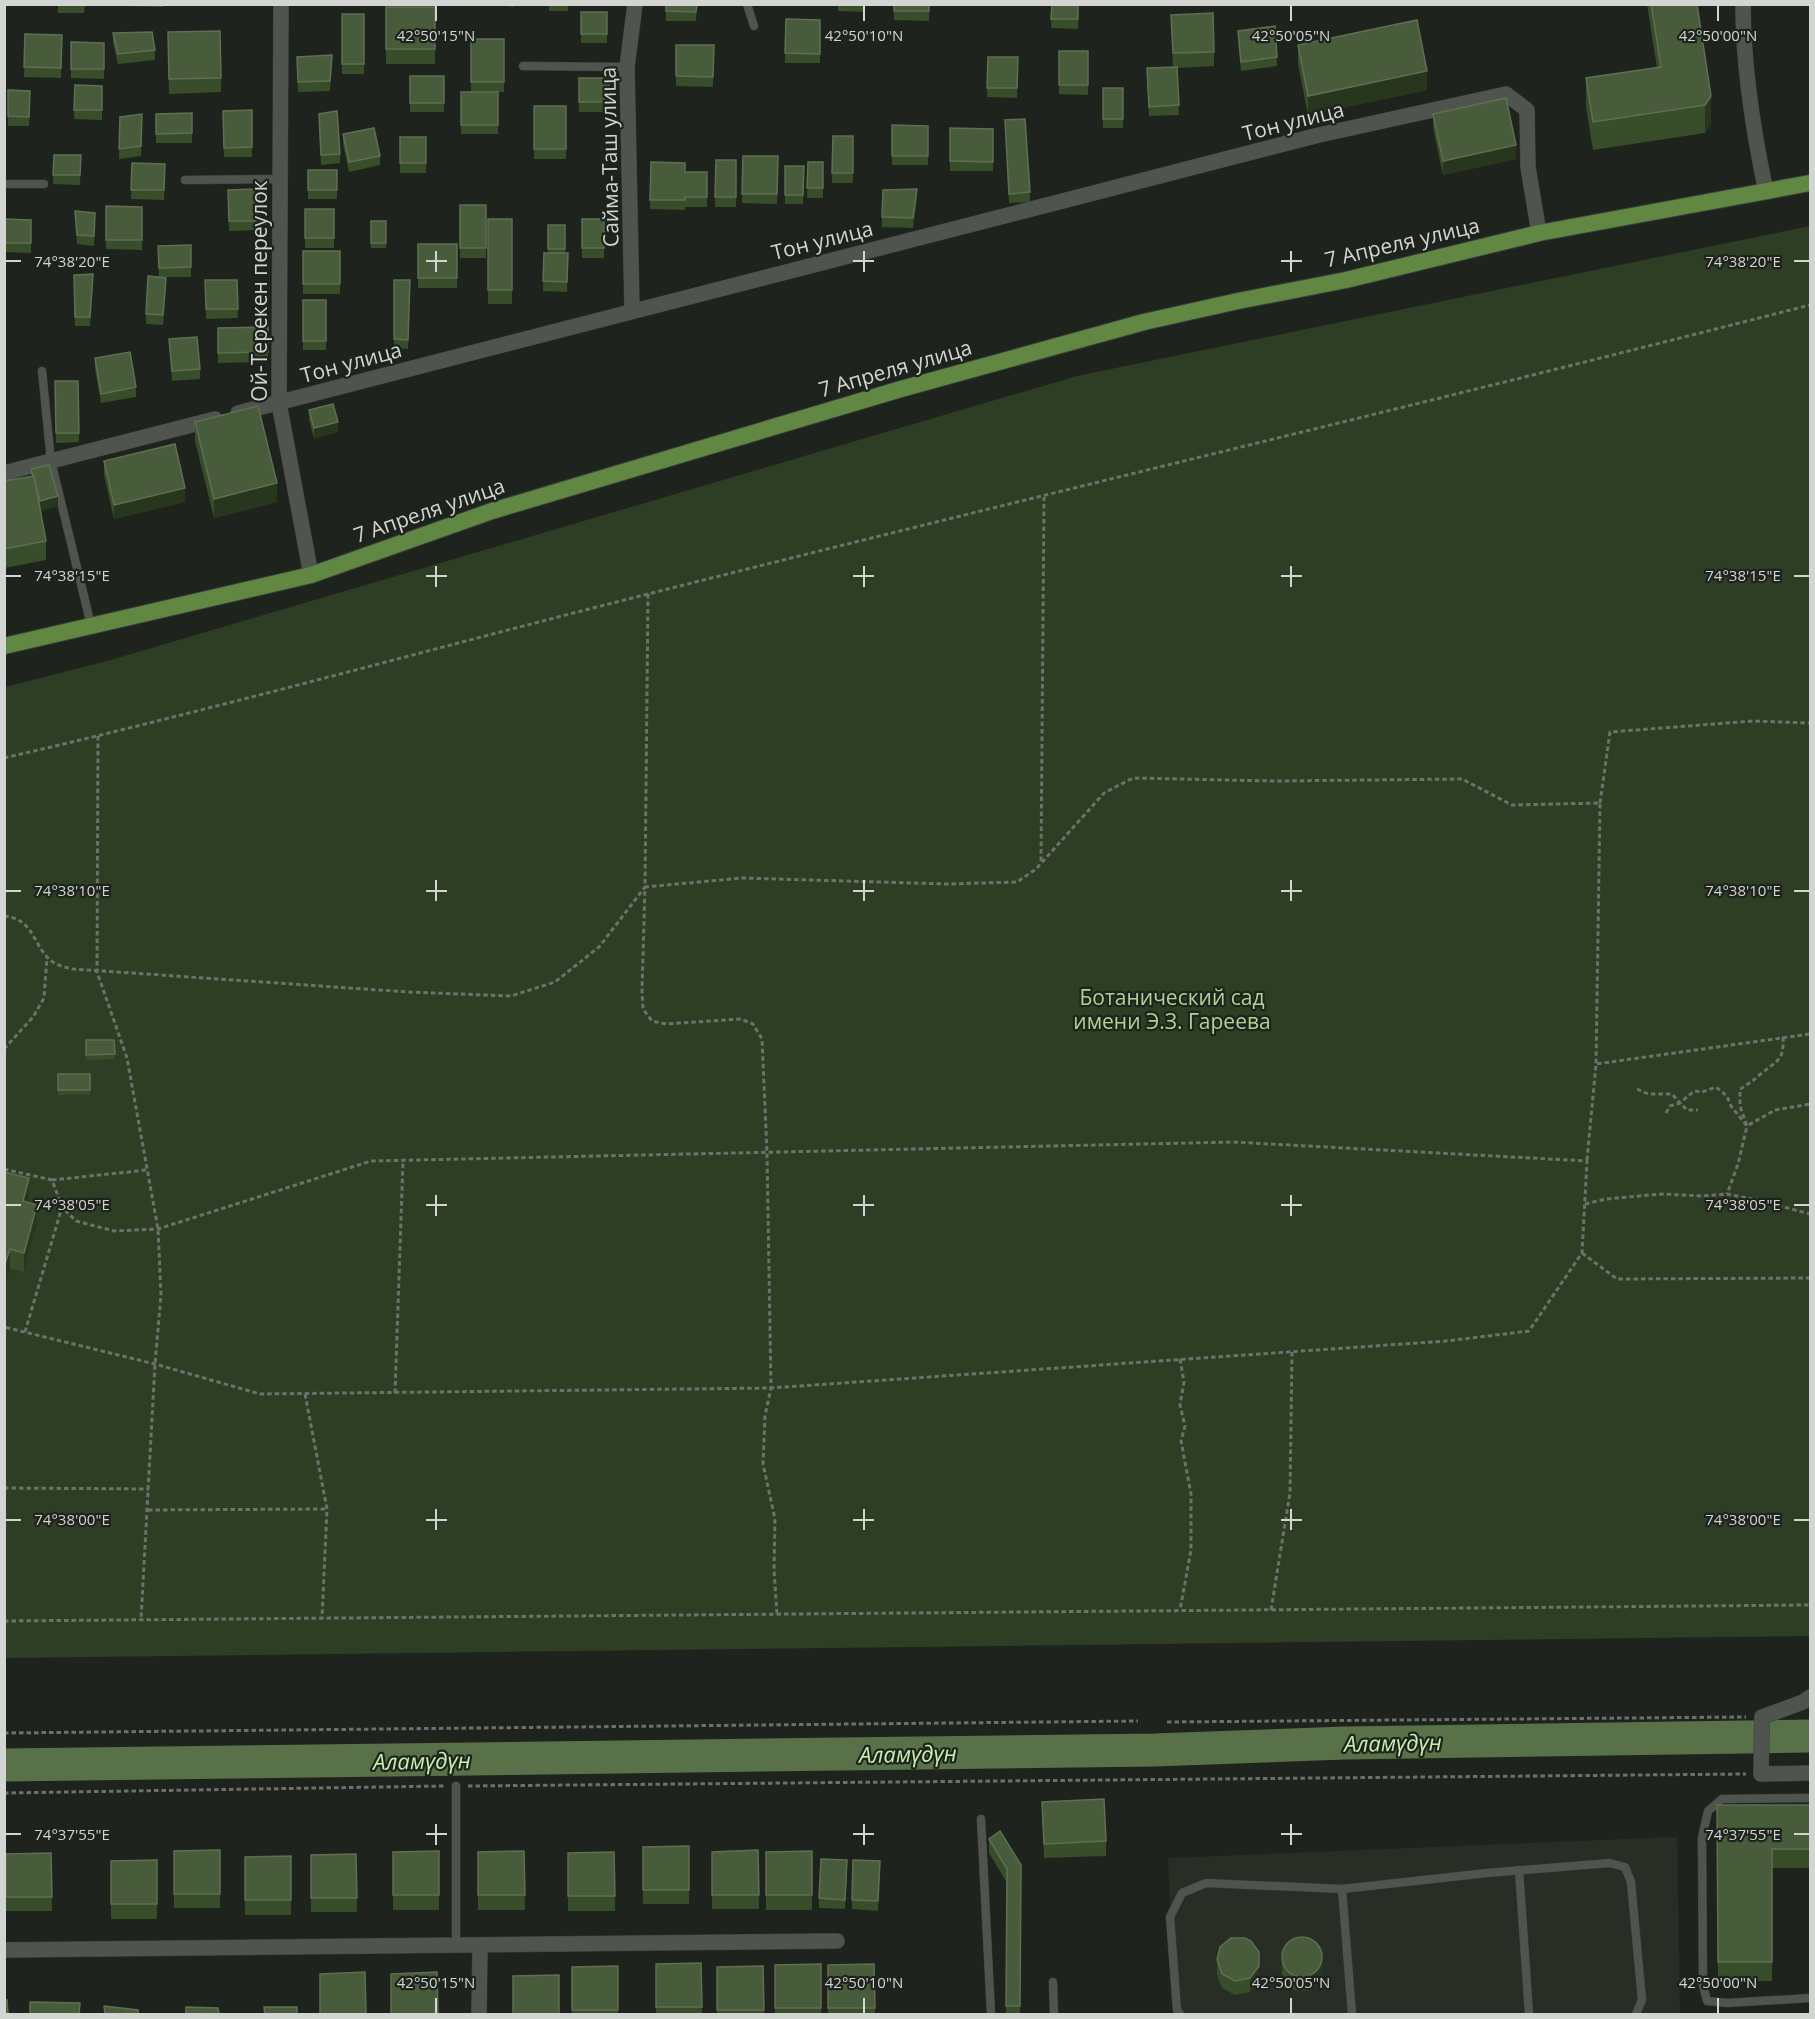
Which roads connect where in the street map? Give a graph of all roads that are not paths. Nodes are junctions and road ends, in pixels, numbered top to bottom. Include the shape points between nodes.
1 (281, 4) edge
2 (635, 4) edge
3 (747, 4) edge
4 (1743, 4) edge
5 (754, 26) dead end
6 (523, 66) dead end
7 (627, 67) junction
8 (280, 179) junction
9 (185, 180) dead end
10 (1810, 183) edge
11 (4, 184) edge
12 (44, 184) dead end
13 (1766, 192) junction
14 (1539, 233) junction
15 (633, 310) junction
16 (42, 371) dead end
17 (279, 403) junction
18 (51, 461) junction
19 (4, 473) edge
20 (311, 575) junction
21 (92, 625) junction
22 (4, 646) edge
23 (1810, 1697) edge
24 (1810, 1773) edge
25 (456, 1786) road end
26 (1810, 1798) edge
27 (981, 1819) dead end
28 (1518, 1870) junction
29 (1342, 1889) junction
30 (837, 1941) dead end
31 (456, 1945) junction
32 (480, 1945) junction
33 (4, 1950) edge
34 (1053, 1982) dead end
35 (1810, 1998) edge
36 (479, 2014) edge
37 (991, 2014) edge
38 (1054, 2014) edge
39 (1180, 2014) edge
40 (1352, 2014) edge
41 (1529, 2014) edge
42 (1636, 2014) edge

1 - 8 street, Ой-Терекен переулок
2 - 7 street, Сайма-Таш улица
3 - 5 lane
4 - 13 street via 1755,141
6 - 7 lane
7 - 15 street, Сайма-Таш улица
8 - 9 lane
8 - 17 street, Ой-Терекен переулок
10 - 13 main road, 7 Апреля улица
11 - 12 lane
13 - 14 main road, 7 Апреля улица
14 - 15 street, Тон улица via 1528,167 1527,110 1506,94 1319,135
14 - 20 main road, 7 Апреля улица via 1346,280 1144,322 1039,350 492,511
15 - 17 street, Тон улица
16 - 18 lane
17 - 18 street, Тон улица
17 - 20 street, Ой-Терекен переулок
18 - 19 street, Тон улица
18 - 21 lane
20 - 21 main road, 7 Апреля улица
21 - 22 main road, 7 Апреля улица
23 - 24 street via 1762,1721 1761,1772
25 - 31 lane
26 - 35 lane via 1722,1799 1708,1811 1702,1849 1703,1985 1707,2001
27 - 37 lane
28 - 29 lane
28 - 41 lane
28 - 42 lane via 1610,1863 1625,1867 1631,1881 1642,2000
29 - 39 lane via 1206,1883 1182,1893 1170,1917
29 - 40 lane
30 - 32 street
31 - 32 street
31 - 33 street
32 - 36 street
34 - 38 lane

